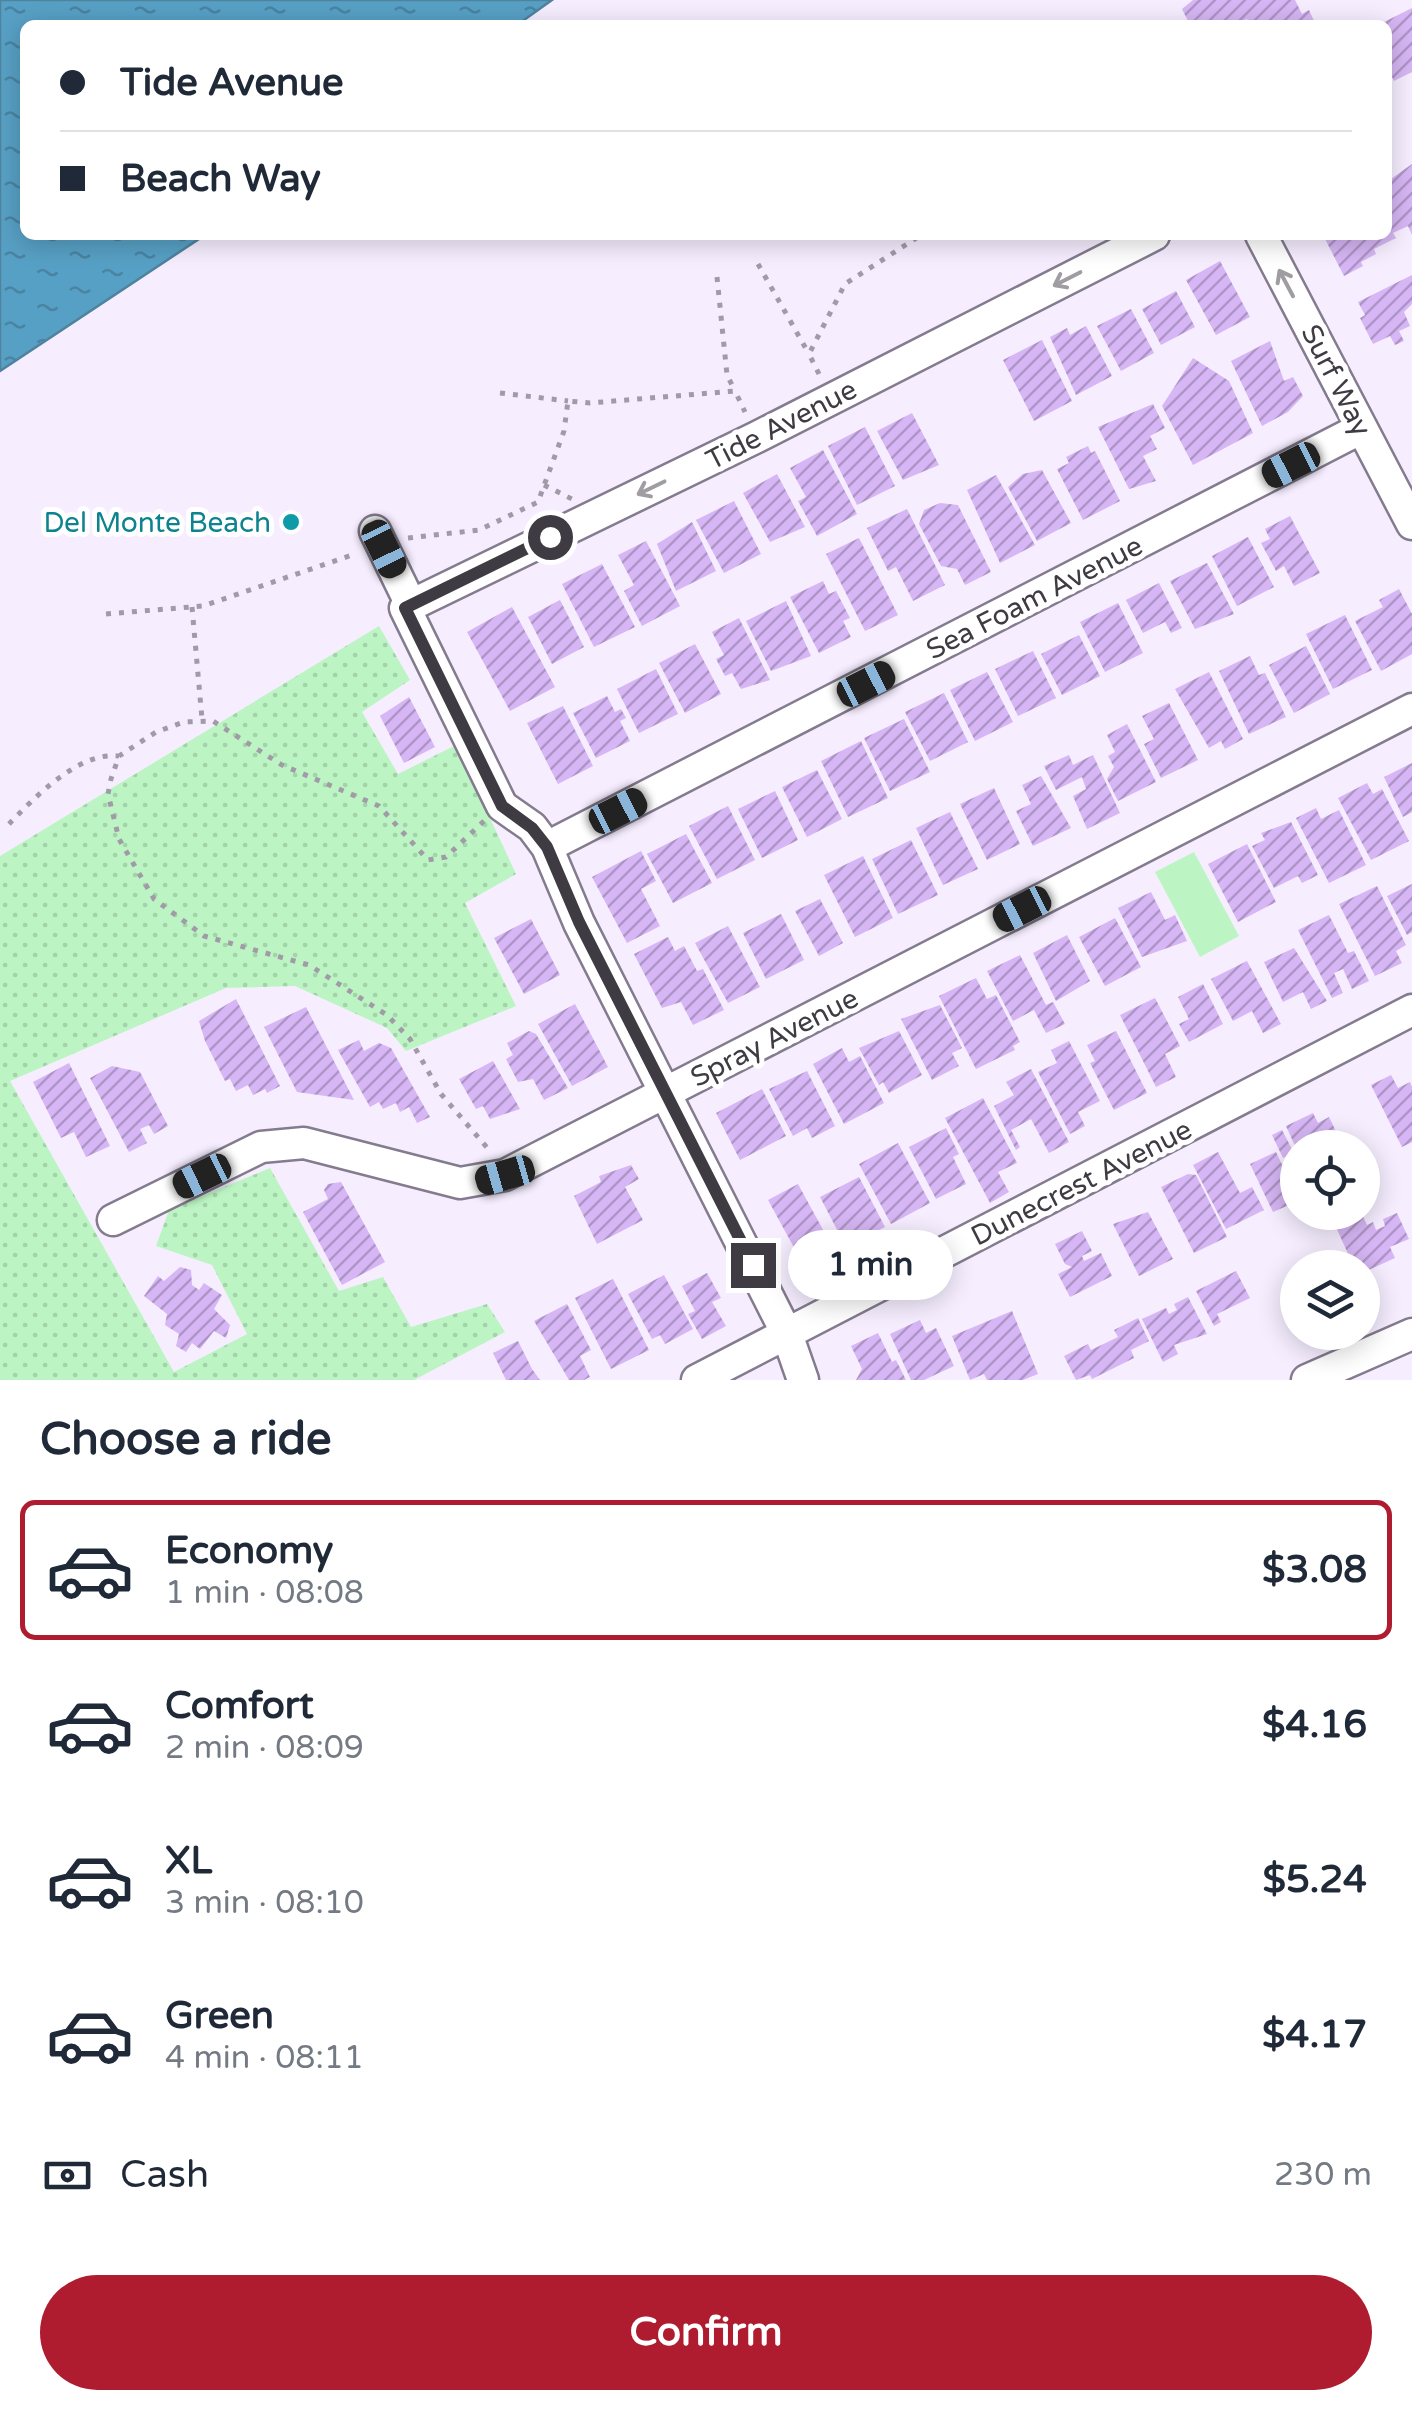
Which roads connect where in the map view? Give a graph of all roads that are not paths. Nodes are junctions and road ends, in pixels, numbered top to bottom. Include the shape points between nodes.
1 (1144, 240) edge
2 (1264, 240) edge
3 (1362, 428) junction
4 (1412, 524) edge
5 (379, 540) road end
6 (408, 606) junction
7 (1412, 709) edge
8 (547, 847) junction
9 (1412, 1010) edge
10 (668, 1092) junction
11 (113, 1220) dead end
12 (787, 1334) junction
13 (1412, 1334) edge
14 (697, 1380) edge
15 (803, 1380) edge
16 (1307, 1380) edge

1 -> 6 street, Tide Avenue
3 -> 2 street, Surf Way
3 - 4 street, Surf Way
3 - 8 street, Sea Foam Avenue
5 - 6 street
6 - 8 street via 502,806
7 - 10 street, Spray Avenue
8 - 10 street
9 - 12 street, Dunecrest Avenue
10 - 11 street, Spray Avenue via 505,1175 460,1183 283,1142
10 - 12 street
12 - 14 street, Dunecrest Avenue
12 - 15 street
13 - 16 street

